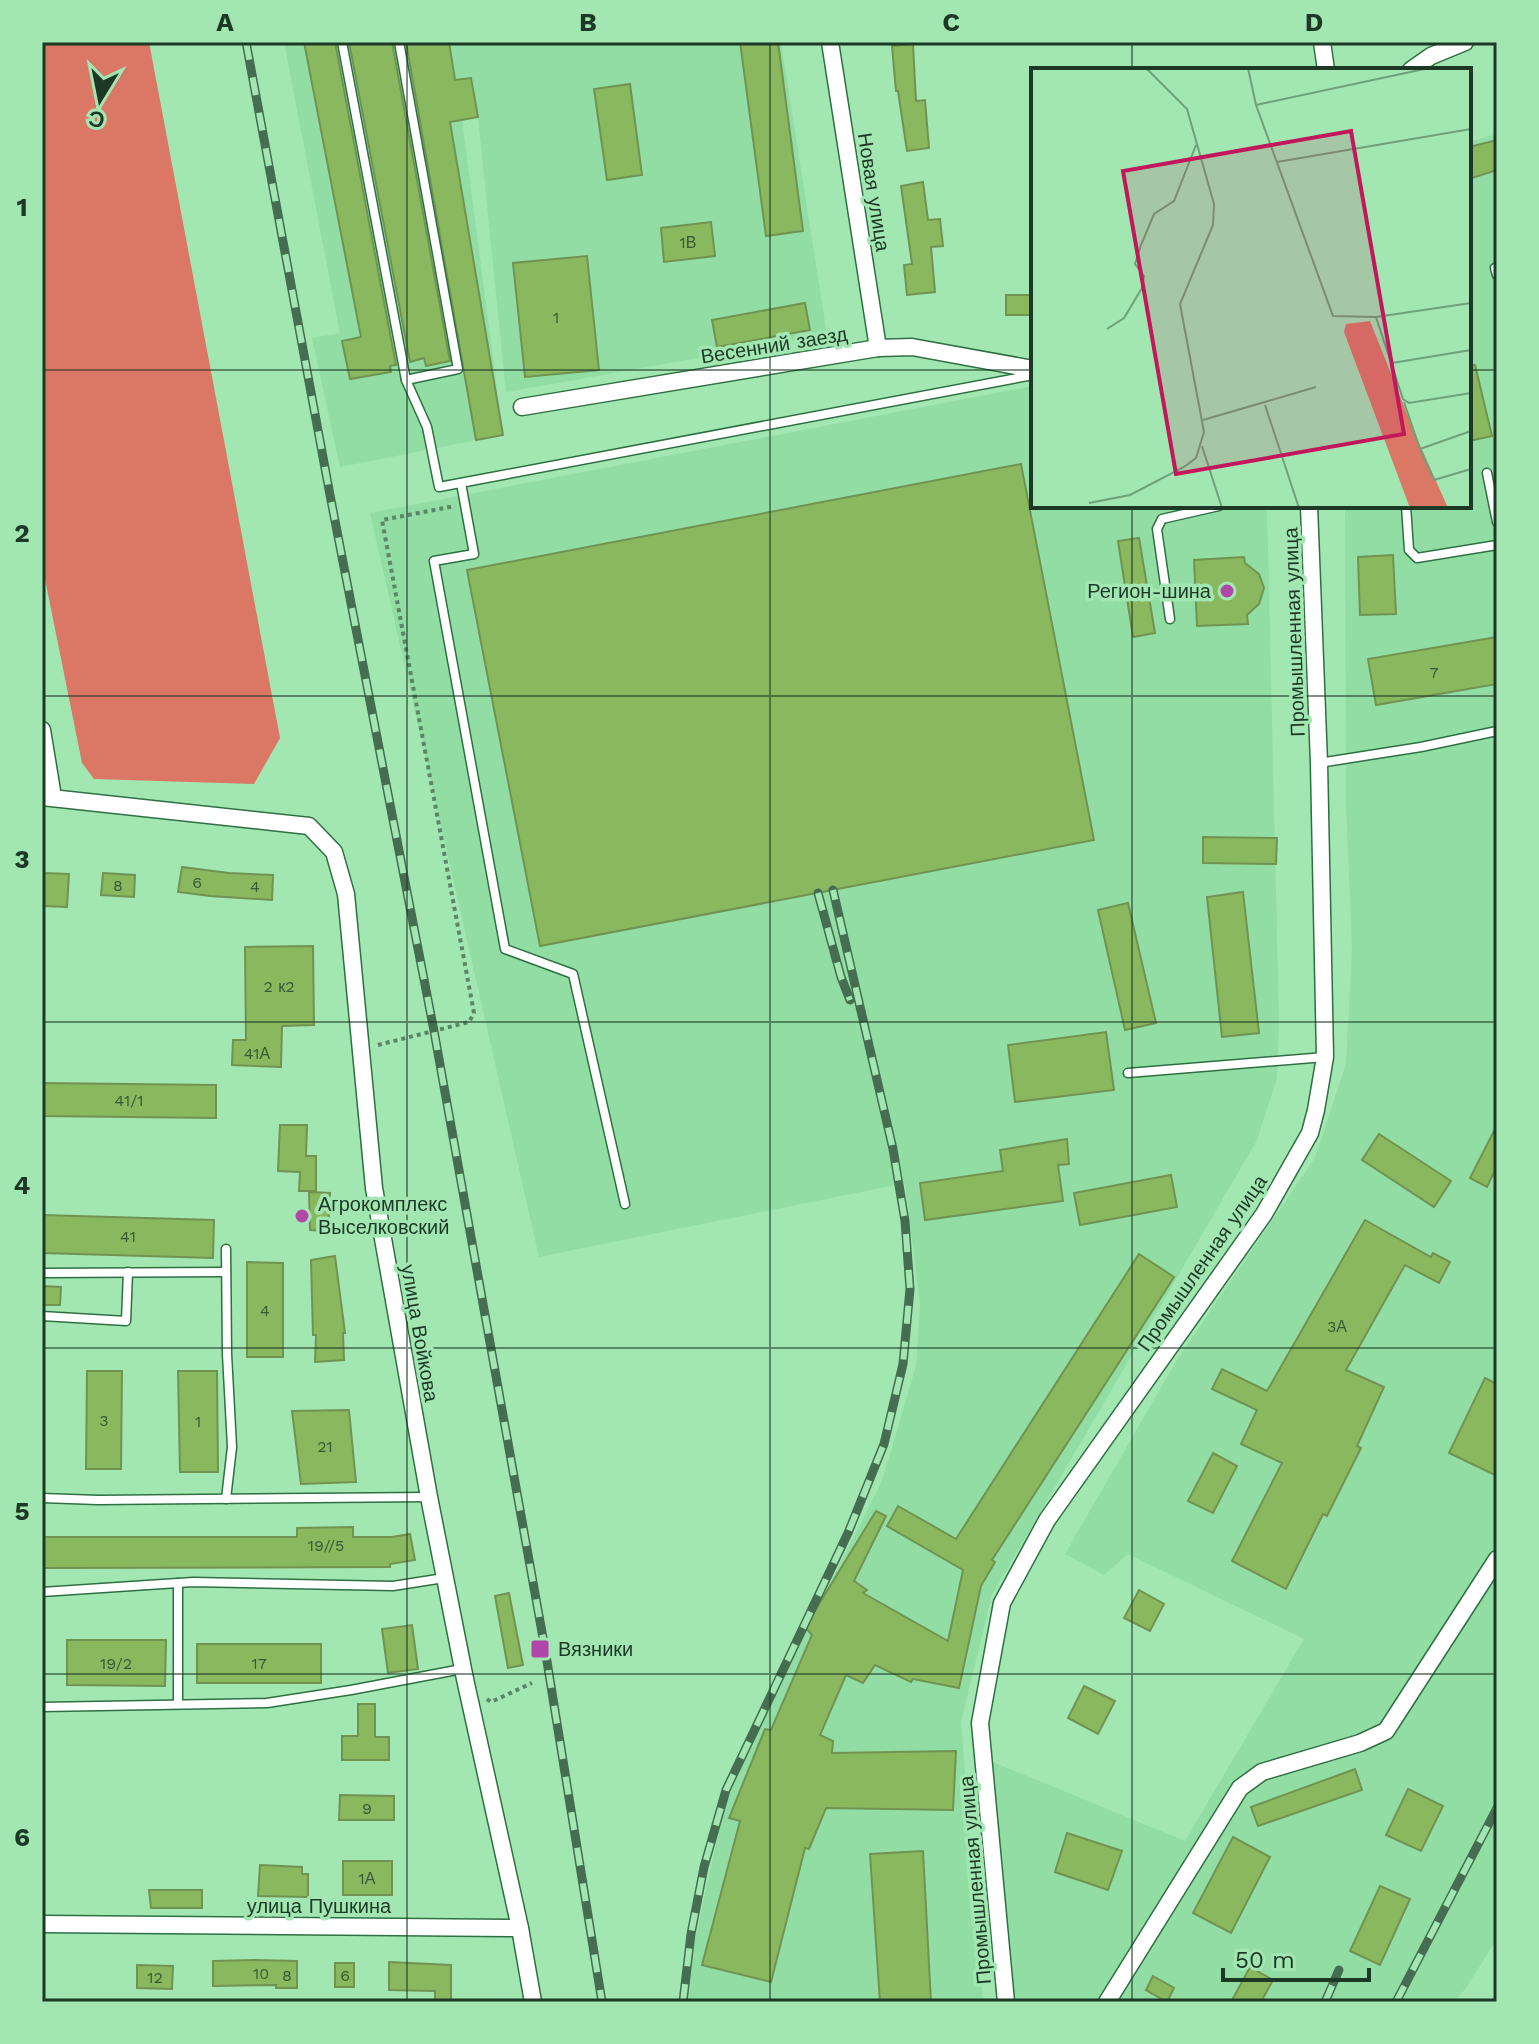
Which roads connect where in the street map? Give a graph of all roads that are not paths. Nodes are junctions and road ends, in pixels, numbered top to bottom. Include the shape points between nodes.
1 (342, 42) edge
2 (399, 42) edge
3 (830, 42) edge
4 (1322, 42) edge
5 (1465, 42) edge
6 (1326, 68) edge
7 (1414, 68) edge
8 (1497, 267) edge
9 (1497, 275) edge
10 (878, 348) junction
11 (1031, 372) edge
12 (1031, 372) edge
13 (406, 380) junction
14 (522, 407) dead end
15 (1487, 473) dead end
16 (461, 483) junction
17 (1210, 508) edge
18 (1309, 508) edge
19 (1406, 508) edge
20 (1497, 522) edge
21 (1497, 545) edge
22 (1170, 619) dead end
23 (42, 730) edge
24 (1497, 731) edge
25 (1319, 763) junction
26 (48, 797) edge
27 (1325, 1057) junction
28 (1128, 1073) dead end
29 (625, 1204) dead end
30 (226, 1249) dead end
31 (128, 1272) junction
32 (226, 1272) junction
33 (42, 1273) edge
34 (42, 1316) edge
35 (429, 1497) junction
36 (42, 1498) edge
37 (226, 1499) junction
38 (1497, 1559) edge
39 (445, 1578) junction
40 (178, 1583) junction
41 (42, 1592) edge
42 (463, 1668) junction
43 (178, 1704) junction
44 (42, 1707) edge
45 (42, 1924) edge
46 (520, 1928) junction
47 (533, 2002) edge
48 (1006, 2002) edge
49 (1107, 2002) edge

1 - 13 lane
2 - 13 lane via 458,369
3 - 10 street, Новая улица
4 - 6 street
5 - 7 street
8 - 9 lane
10 - 11 street, Весенний заезд via 912,347
10 - 14 street, Весенний заезд
12 - 16 lane
13 - 16 lane via 427,427 439,487
15 - 20 lane
16 - 29 lane via 474,554 434,561 505,949 573,974
17 - 22 lane via 1162,519 1157,529
18 - 25 street, Промышленная улица
19 - 21 lane via 1409,550 1417,558
23 - 26 street
24 - 25 lane
25 - 27 street, Промышленная улица
26 - 35 street, улица Войкова via 309,826 334,852 346,894 374,1188
27 - 28 lane
27 - 48 street, Промышленная улица via 1310,1133 1264,1214 1047,1520 1002,1603 980,1723
30 - 32 lane
31 - 32 lane
31 - 33 lane
31 - 34 lane via 126,1321
32 - 37 lane via 232,1447
35 - 37 lane
35 - 39 street, улица Войкова
36 - 37 lane
38 - 49 street via 1386,1731 1262,1772 1240,1788
39 - 40 lane via 393,1586
39 - 42 street, улица Войкова
40 - 41 lane
40 - 43 lane
42 - 43 lane via 267,1703
42 - 46 street, улица Войкова
43 - 44 lane
45 - 46 street, улица Пушкина
46 - 47 street

